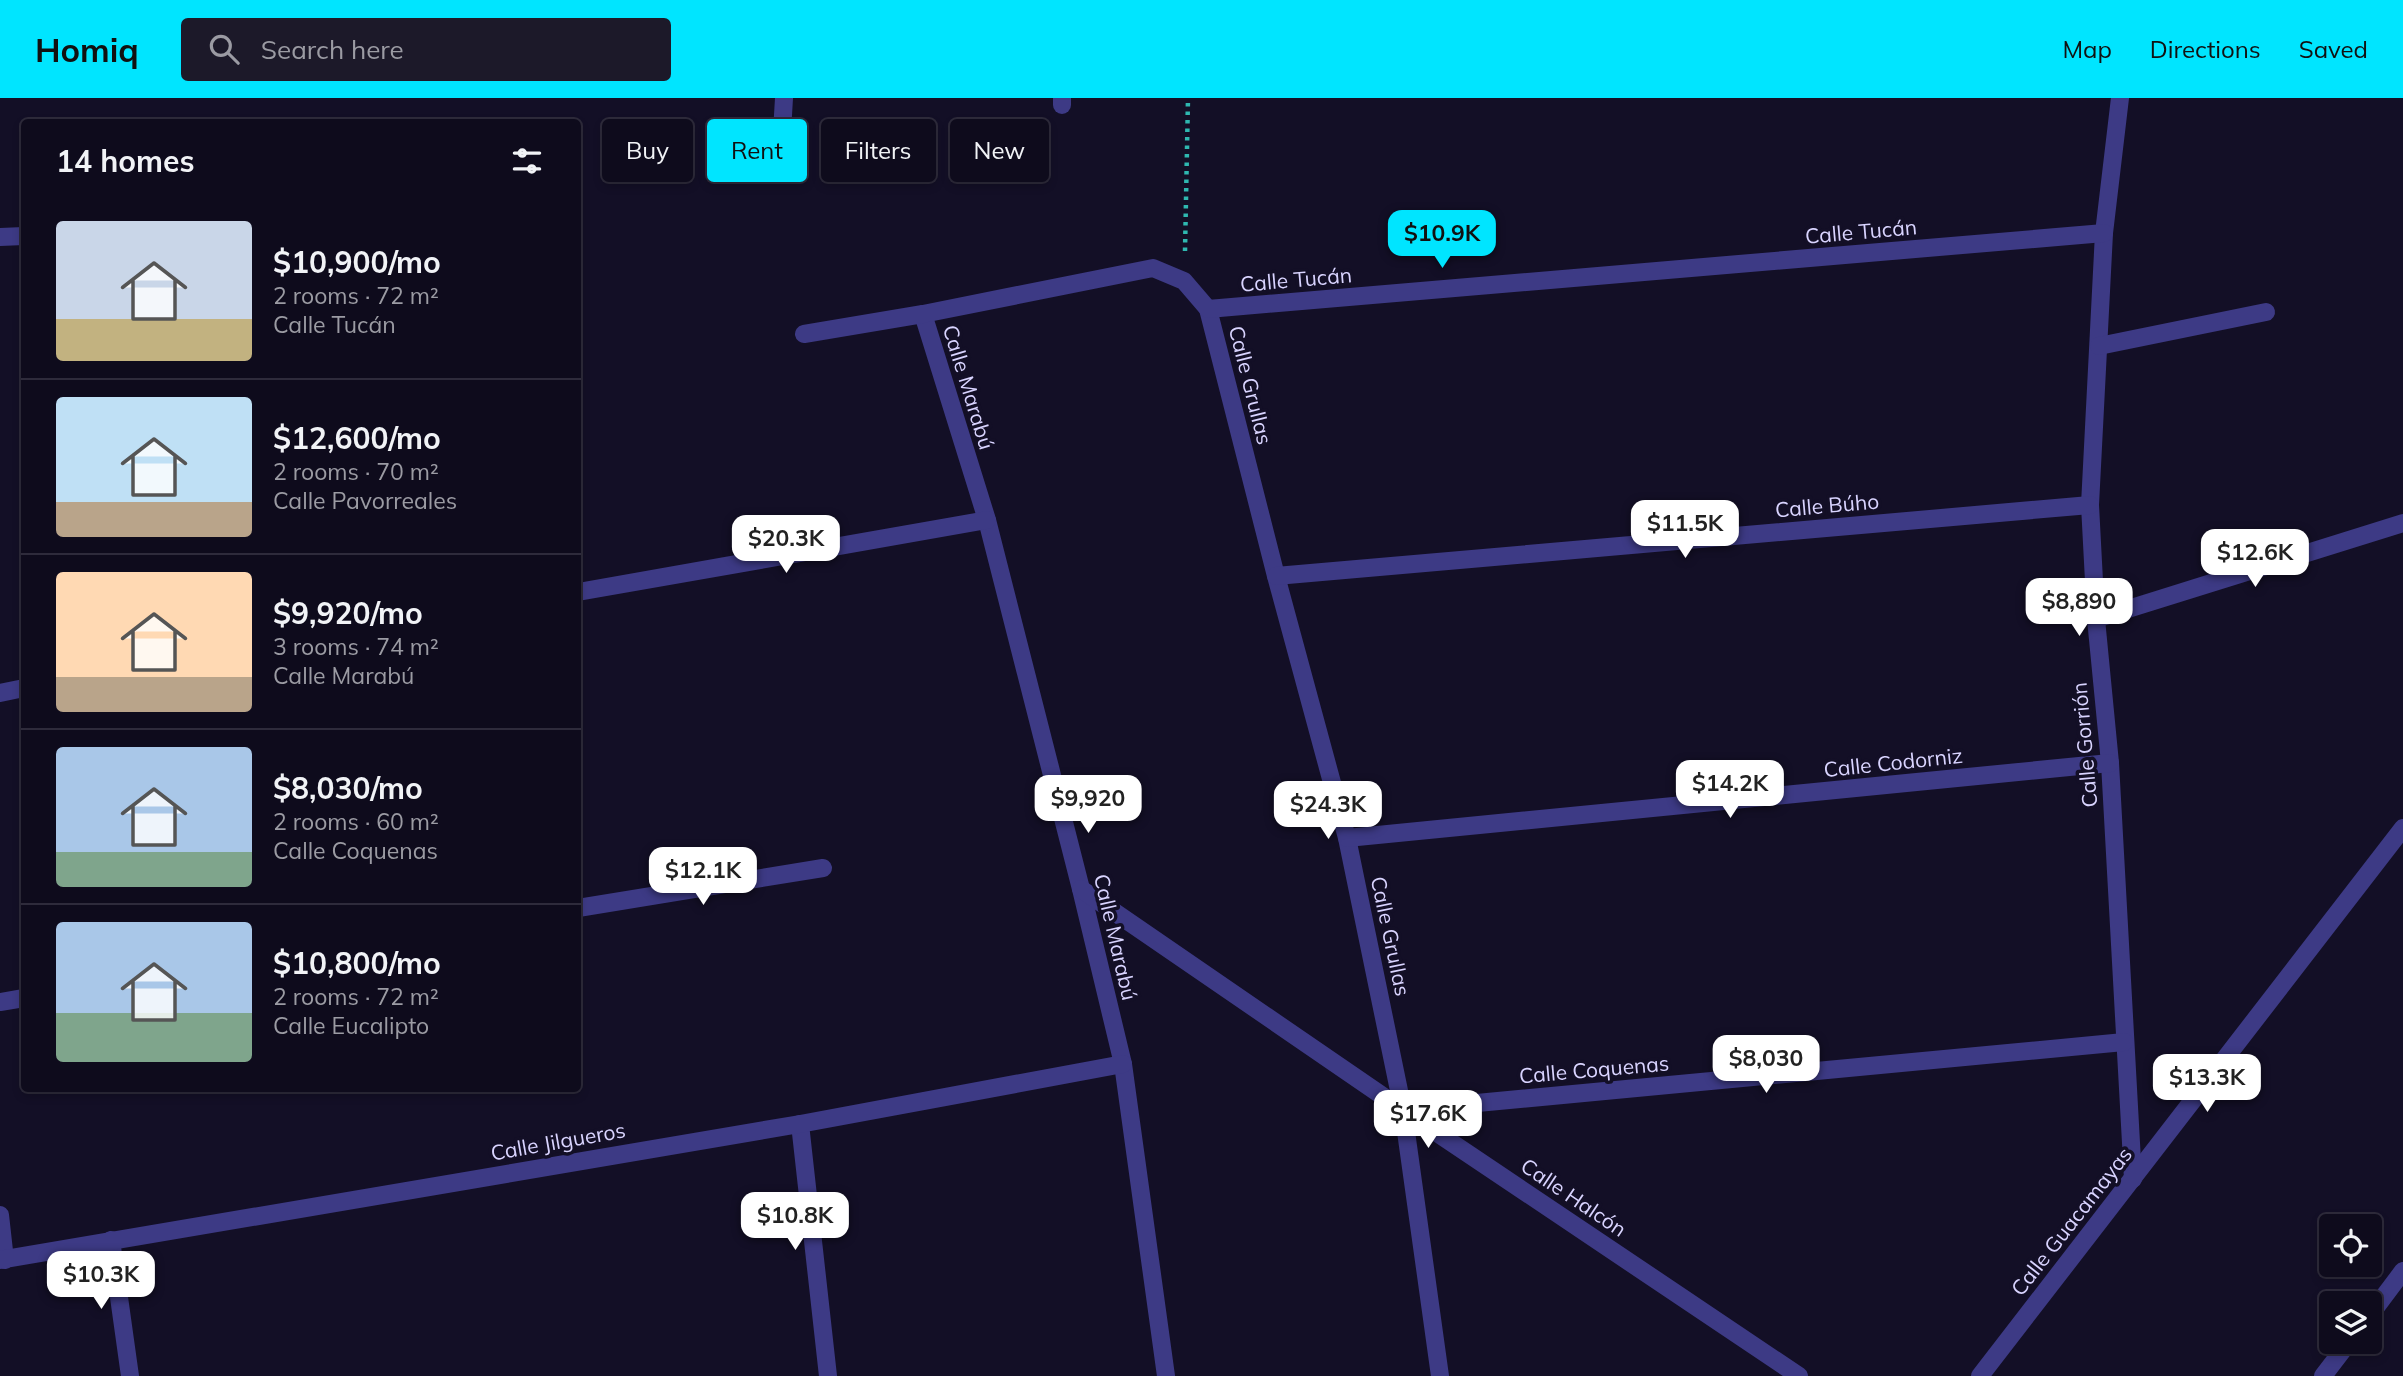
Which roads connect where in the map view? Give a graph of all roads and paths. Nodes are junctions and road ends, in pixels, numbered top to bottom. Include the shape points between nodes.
1 (784, 98) edge
2 (1188, 98) edge
3 (2120, 98) edge
4 (783, 119) edge
5 (2104, 233) junction
6 (21, 236) edge
7 (0, 237) edge
8 (1184, 281) junction
9 (1208, 309) junction
10 (2266, 312) dead end
11 (923, 314) junction
12 (804, 334) dead end
13 (2099, 346) junction
14 (2090, 505) junction
15 (987, 520) junction
16 (2403, 523) edge
17 (1276, 576) junction
18 (581, 591) edge
19 (2096, 619) junction
20 (21, 689) edge
21 (0, 693) edge
22 (2110, 763) junction
23 (2403, 828) edge
24 (1347, 838) junction
25 (823, 868) dead end
26 (1081, 889) junction
27 (581, 908) edge
28 (21, 998) edge
29 (0, 1002) edge
30 (2124, 1041) junction
31 (1123, 1064) junction
32 (1403, 1110) junction
33 (800, 1124) junction
34 (2133, 1179) junction
35 (0, 1215) edge
36 (111, 1240) junction
37 (3, 1260) edge
38 (2403, 1271) edge
39 (2382, 1299) edge
40 (2340, 1354) edge
41 (130, 1376) edge
42 (828, 1376) edge
43 (1166, 1376) edge
44 (1440, 1376) edge
45 (1799, 1376) edge
46 (1980, 1376) edge
47 (2323, 1376) edge

1 - 4 street
2 - 8 path
3 - 5 street, Calle Gorrión
5 - 9 street, Calle Tucán
5 - 13 street, Calle Gorrión
6 - 7 street
8 - 9 street
8 - 11 street via 1153,268
9 - 17 street, Calle Grullas
10 - 13 street
11 - 12 street
11 - 15 street, Calle Marabú
13 - 14 street, Calle Gorrión
14 - 17 street, Calle Búho
14 - 19 street, Calle Gorrión
15 - 18 street
15 - 26 street, Calle Marabú
16 - 19 street
17 - 24 street, Calle Grullas
19 - 22 street, Calle Gorrión
20 - 21 street
22 - 24 street, Calle Codorniz
22 - 30 street, Calle Gorrión
23 - 34 street, Calle Guacamayas
24 - 32 street, Calle Grullas
25 - 27 street
26 - 31 street, Calle Marabú
26 - 32 street, Calle Halcón
28 - 29 street
30 - 32 street, Calle Coquenas
30 - 34 street, Calle Gorrión
31 - 33 street, Calle Jilgueros
31 - 43 street, Calle Marabú
32 - 44 street, Calle Grullas
32 - 45 street, Calle Halcón
33 - 36 street, Calle Jilgueros
33 - 42 street
34 - 46 street, Calle Guacamayas
35 - 37 street
36 - 37 street, Calle Jilgueros
36 - 41 street
38 - 39 street
40 - 47 street

